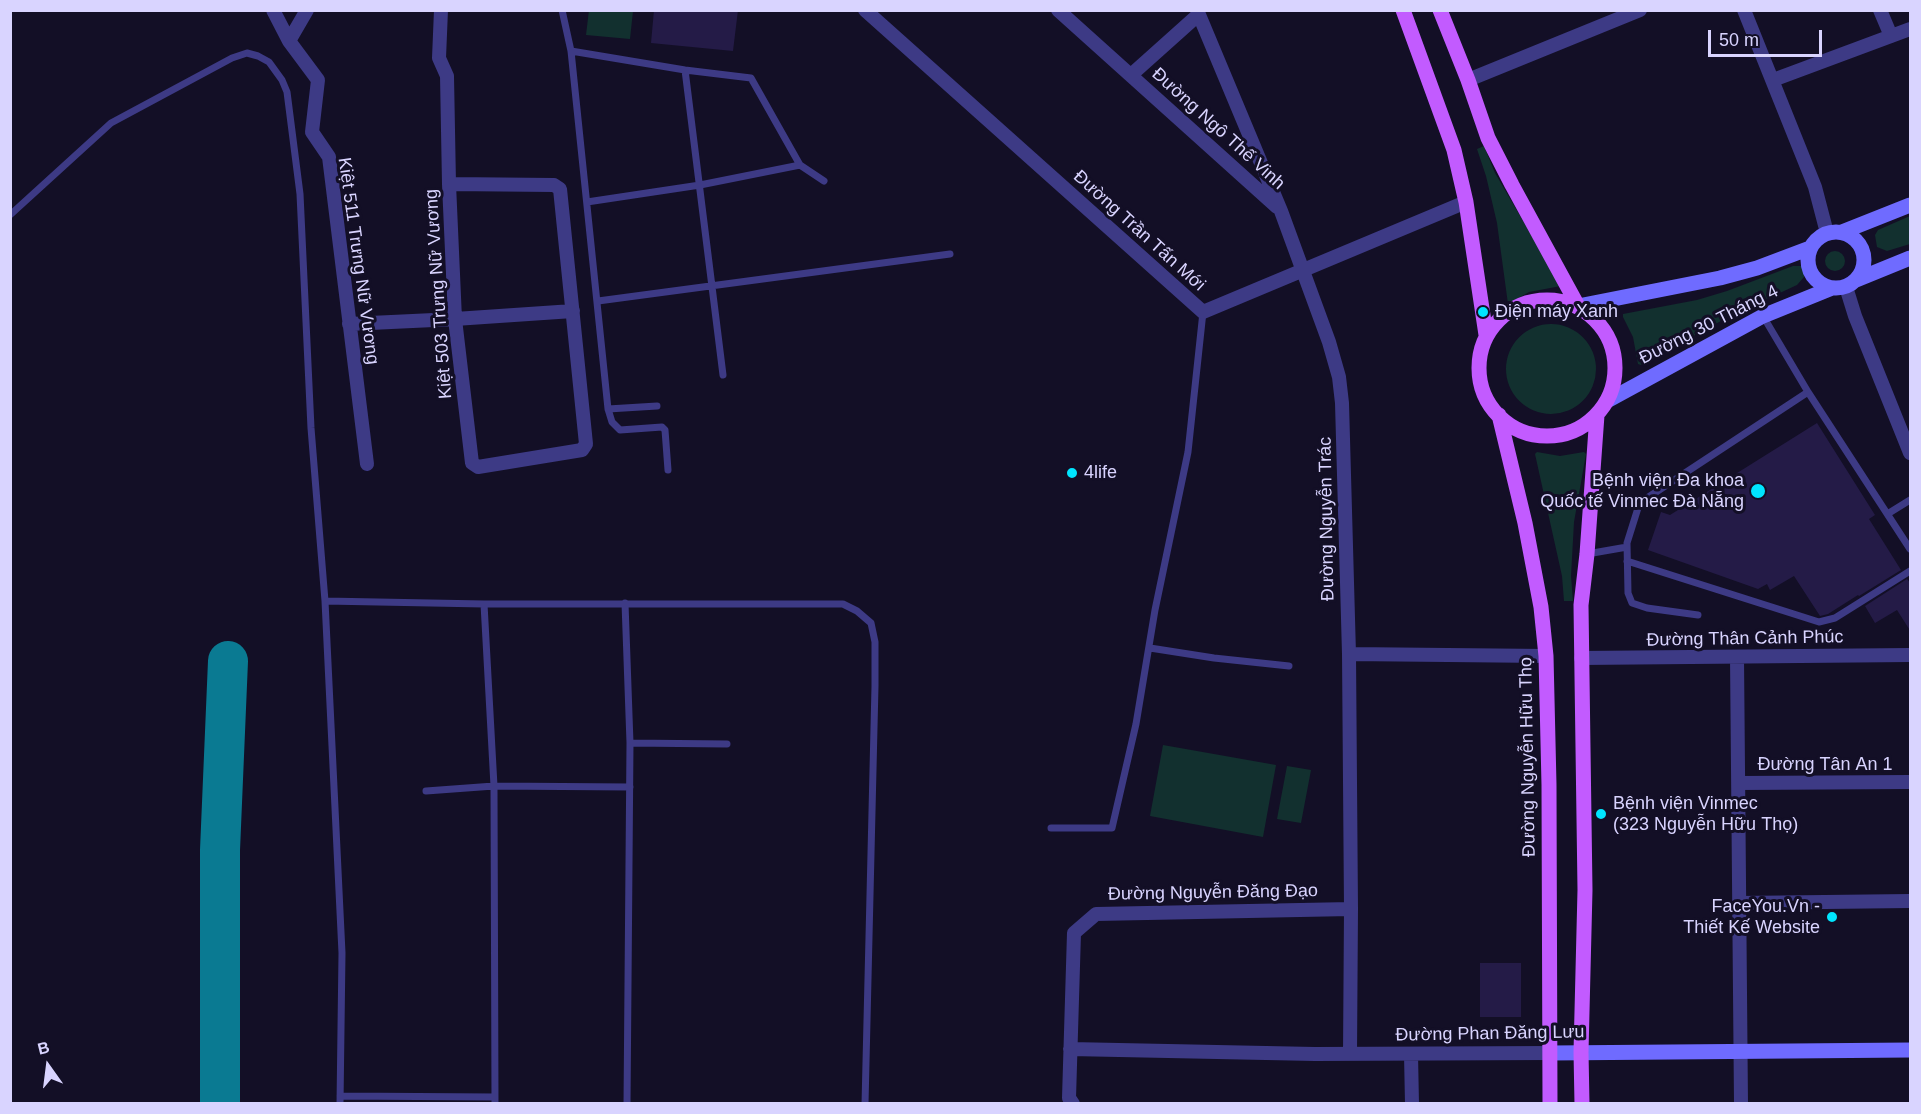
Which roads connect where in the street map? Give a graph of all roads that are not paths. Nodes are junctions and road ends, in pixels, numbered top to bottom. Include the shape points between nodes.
1 (273, 10) edge
2 (308, 10) edge
3 (441, 10) edge
4 (562, 10) edge
5 (865, 10) edge
6 (1058, 10) edge
7 (1403, 10) edge
8 (1440, 10) edge
9 (1640, 10) edge
10 (1744, 10) edge
11 (1880, 10) edge
12 (1198, 13) edge
13 (1602, 17) edge
14 (1911, 28) edge
15 (1891, 36) junction
16 (289, 41) junction
17 (571, 51) junction
18 (685, 70) junction
19 (1131, 75) junction
20 (1468, 80) junction
21 (1773, 80) junction
22 (800, 165) junction
23 (824, 181) dead end
24 (449, 184) junction
25 (700, 185) junction
26 (587, 202) junction
27 (1466, 202) junction
28 (1911, 205) edge
29 (1281, 211) junction
30 (10, 215) edge
31 (1834, 232) junction
32 (1810, 248) junction
33 (950, 254) dead end
34 (1911, 258) edge
35 (1303, 269) junction
36 (1845, 285) junction
37 (713, 286) junction
38 (598, 302) junction
39 (1578, 306) junction
40 (573, 311) junction
41 (1203, 312) junction
42 (1762, 316) junction
43 (455, 319) junction
44 (349, 324) junction
45 (1486, 335) junction
46 (723, 375) dead end
47 (1808, 392) junction
48 (1606, 401) junction
49 (657, 406) dead end
50 (608, 409) junction
51 (1499, 415) junction
52 (1597, 415) junction
53 (1911, 453) edge
54 (367, 464) dead end
55 (668, 470) dead end
56 (1911, 500) edge
57 (1889, 513) junction
58 (1627, 547) junction
59 (1911, 549) edge
60 (1587, 554) junction
61 (1627, 561) junction
62 (1911, 571) edge
63 (326, 601) junction
64 (625, 603) junction
65 (484, 604) junction
66 (1698, 615) dead end
67 (1150, 648) junction
68 (1348, 654) junction
69 (1911, 655) edge
70 (1546, 656) junction
71 (1737, 657) junction
72 (1581, 658) junction
73 (1289, 666) dead end
74 (630, 743) junction
75 (727, 744) dead end
76 (1911, 782) edge
77 (1739, 783) junction
78 (494, 786) junction
79 (630, 787) junction
80 (426, 792) dead end
81 (1052, 828) dead end
82 (1911, 901) edge
83 (1739, 903) junction
84 (1352, 909) junction
85 (1070, 1048) junction
86 (1911, 1050) edge
87 (1581, 1052) junction
88 (1741, 1052) junction
89 (1551, 1053) junction
90 (1350, 1054) junction
91 (1411, 1054) junction
92 (340, 1100) edge
93 (495, 1101) edge
94 (627, 1104) edge
95 (866, 1104) edge
96 (1072, 1104) edge
97 (1412, 1104) edge
98 (1550, 1104) edge
99 (1582, 1104) edge
100 (1742, 1104) edge

1 - 16 street, Kiệt 511 Trưng Nữ Vương
2 - 16 street
3 - 24 street, Kiệt 503 Trưng Nữ Vương via 439,58 447,76
4 - 17 lane
5 - 41 street, Đường Trần Tấn Mới
6 - 19 street, Đường Ngô Thế Vinh
7 - 27 main road via 1454,150
8 - 20 main road
9 - 13 street
10 - 21 street
11 - 15 street
12 - 19 street, Đường Ngô Thế Vinh
12 - 29 street, Đường Nguyễn Trác
13 - 20 street
14 - 15 street
15 - 21 street
16 - 44 street, Kiệt 511 Trưng Nữ Vương via 318,80 312,132 329,157
17 - 18 lane
17 - 26 lane
18 - 22 lane via 751,78
18 - 25 lane
19 - 29 street, Đường Ngô Thế Vinh
20 - 39 main road via 1488,138
21 - 31 street
22 - 23 lane
22 - 25 lane
24 - 40 street via 554,185 560,189
24 - 43 street, Kiệt 503 Trưng Nữ Vương
25 - 26 lane
25 - 37 lane
26 - 38 lane
27 - 35 street, Đường Trần Tấn Mới
27 - 45 main road
28 - 31 street
29 - 35 street, Đường Nguyễn Trác
30 - 63 lane via 111,123 232,58 247,53 269,62 287,92 300,194 311,428
31 - 32 street via 1820,237
31 - 36 street via 1857,241 1864,256 1861,273
32 - 36 street via 1810,273 1823,285
32 - 39 street, Đường 30 Tháng 4 via 1720,278
33 - 37 lane
34 - 36 street, Đường 30 Tháng 4
35 - 41 street, Đường Trần Tấn Mới
35 - 68 street, Đường Nguyễn Trác via 1339,377
36 - 42 street, Đường 30 Tháng 4
36 - 53 street
37 - 38 lane
37 - 46 lane
38 - 50 lane
39 - 45 main road via 1540,300 1519,305 1501,317
39 - 48 main road via 1600,324 1612,344 1616,367
40 - 43 street
40 - 43 street, Kiệt 503 Trưng Nữ Vương via 586,444 582,450 474,466
41 - 67 lane via 1188,452
42 - 47 lane
42 - 48 street, Đường 30 Tháng 4
43 - 44 street
44 - 54 street, Kiệt 511 Trưng Nữ Vương
45 - 51 main road via 1479,377 1486,399
47 - 57 lane
47 - 58 lane via 1647,498 1635,514
48 - 52 main road
49 - 50 lane
50 - 55 lane via 620,430 665,430
51 - 52 main road via 1518,429 1539,435 1562,434
51 - 70 main road, Đường Nguyễn Hữu Thọ via 1527,534
52 - 60 main road
56 - 57 lane
57 - 59 lane
58 - 60 lane
58 - 61 lane
60 - 72 main road via 1581,605
61 - 62 lane via 1819,622 1835,618
61 - 66 lane via 1632,603
63 - 65 lane
63 - 92 lane via 342,953
64 - 65 lane
64 - 74 lane
64 - 95 lane via 843,604 871,623 875,686
65 - 78 lane
67 - 73 lane
67 - 81 lane via 1112,828
68 - 70 street
68 - 84 street, Đường Nguyễn Trác
69 - 71 street, Đường Thân Cảnh Phúc
70 - 89 main road, Đường Nguyễn Hữu Thọ
71 - 72 street, Đường Thân Cảnh Phúc
71 - 77 street
72 - 87 main road via 1586,890
74 - 75 lane
74 - 79 lane
76 - 77 street, Đường Tân An 1
77 - 83 street
78 - 79 lane
78 - 80 lane
78 - 93 lane
79 - 94 lane
82 - 83 street
83 - 88 street
84 - 85 street, Đường Nguyễn Đăng Đạo via 1096,914 1074,933
84 - 90 street, Đường Nguyễn Trác
85 - 90 street, Đường Phan Đăng Lưu
85 - 96 street, Đường Nguyễn Đăng Đạo
86 - 88 street, Đường Phan Đăng Lưu
87 - 88 street, Đường Phan Đăng Lưu
87 - 89 street, Đường Phan Đăng Lưu
87 - 99 main road
88 - 100 street
89 - 91 street, Đường Phan Đăng Lưu
89 - 98 main road, Đường Nguyễn Hữu Thọ
90 - 91 street, Đường Phan Đăng Lưu
91 - 97 street
92 - 93 lane

